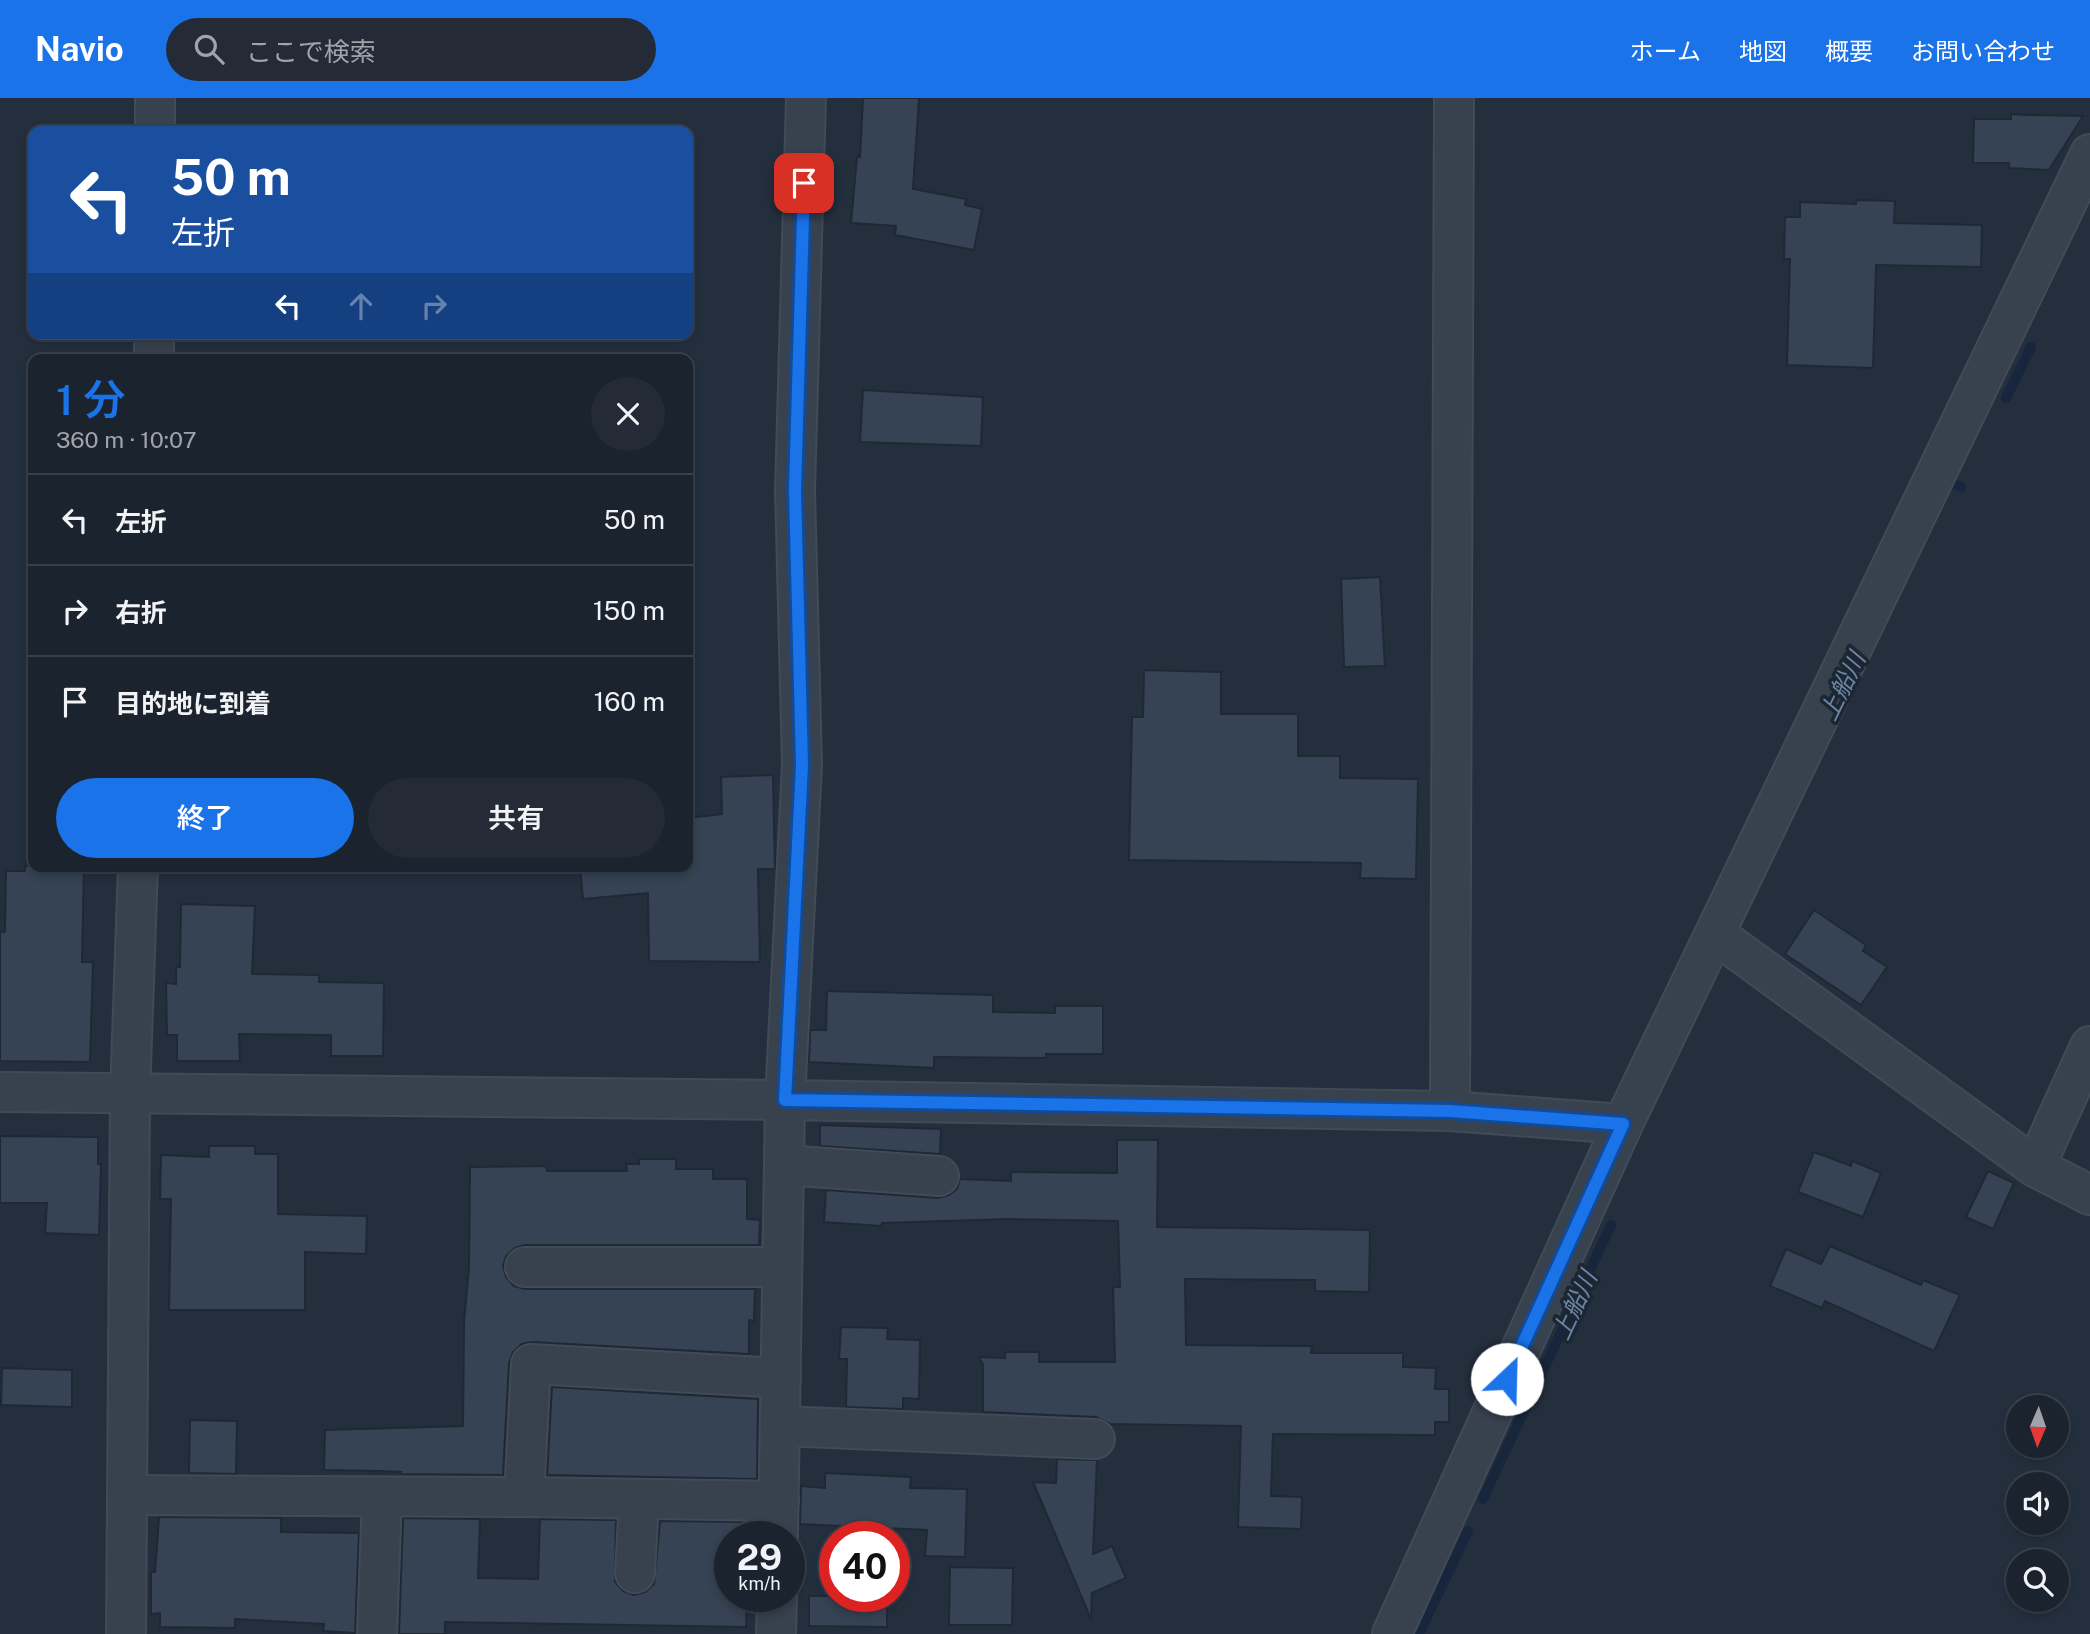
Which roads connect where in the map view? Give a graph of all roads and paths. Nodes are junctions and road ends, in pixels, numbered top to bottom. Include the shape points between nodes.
1 (155, 98) edge
2 (806, 98) edge
3 (1454, 98) edge
4 (155, 126) edge
5 (2090, 153) edge
6 (138, 872) edge
7 (1715, 934) junction
8 (2090, 1046) edge
9 (0, 1092) edge
10 (130, 1095) junction
11 (785, 1100) junction
12 (1450, 1111) junction
13 (1623, 1124) junction
14 (784, 1165) junction
15 (2035, 1167) junction
16 (939, 1176) dead end
17 (2090, 1195) edge
18 (525, 1267) dead end
19 (782, 1267) junction
20 (780, 1378) junction
21 (780, 1426) junction
22 (1095, 1439) dead end
23 (127, 1495) junction
24 (382, 1497) junction
25 (524, 1497) junction
26 (639, 1499) junction
27 (778, 1518) edge
28 (635, 1573) dead end
29 (777, 1612) edge
30 (126, 1634) edge
31 (377, 1634) edge
32 (776, 1634) edge
33 (1392, 1634) edge

1 - 4 street
2 - 11 street via 795,490 802,765
3 - 12 street
5 - 7 street
6 - 10 street
7 - 13 street
7 - 15 street
8 - 15 street
9 - 10 street
10 - 11 street
10 - 23 street
11 - 12 street
11 - 14 street
12 - 13 street
13 - 33 street
14 - 16 street
14 - 19 street
15 - 17 street
18 - 19 street
19 - 20 street
20 - 21 street
20 - 25 street via 531,1364
21 - 22 street
21 - 27 street
23 - 24 street
23 - 30 street
24 - 25 street
24 - 31 street
25 - 26 street
26 - 27 street
26 - 28 street
29 - 32 street

